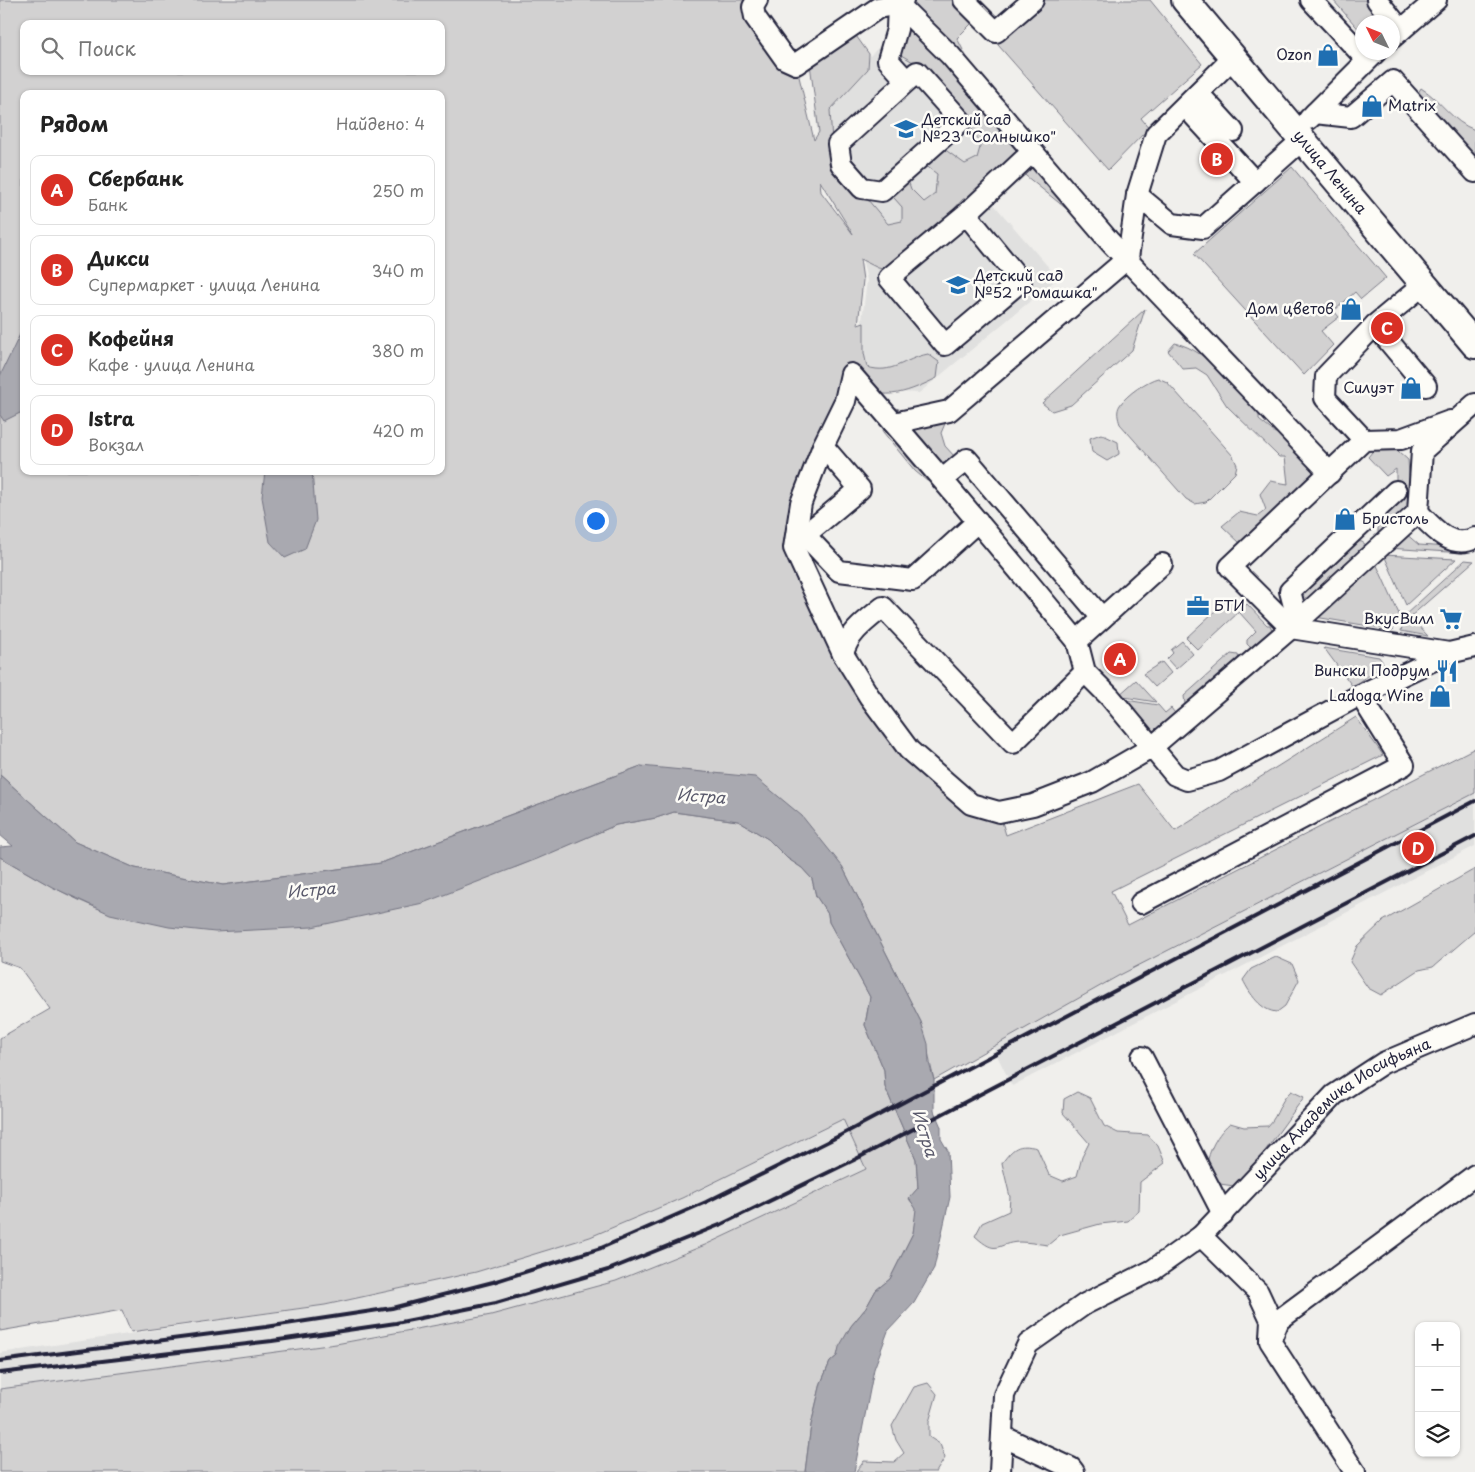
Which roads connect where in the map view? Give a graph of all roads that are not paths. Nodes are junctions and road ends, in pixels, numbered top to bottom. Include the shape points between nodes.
1 (757, 0) edge
2 (964, 0) edge
3 (1033, 0) edge
4 (1185, 0) edge
5 (1311, 0) edge
6 (1377, 0) edge
7 (1436, 0) edge
8 (900, 2) edge
9 (1386, 15) edge
10 (1400, 31) edge
11 (1355, 41) edge
12 (1233, 58) junction
13 (1367, 60) edge
14 (907, 81) junction
15 (1192, 100) junction
16 (1315, 113) junction
17 (1233, 131) dead end
18 (1298, 136) junction
19 (1032, 152) junction
20 (1475, 172) edge
21 (1255, 182) junction
22 (1137, 195) junction
23 (966, 214) junction
24 (1128, 258) junction
25 (1423, 285) junction
26 (1374, 325) junction
27 (1471, 332) edge
28 (1426, 386) dead end
29 (1468, 410) edge
30 (894, 423) junction
31 (1364, 440) junction
32 (823, 446) junction
33 (1330, 473) junction
34 (944, 478) junction
35 (1396, 491) dead end
36 (1418, 512) junction
37 (978, 521) junction
38 (1356, 528) junction
39 (1475, 538) edge
40 (800, 541) junction
41 (1377, 550) junction
42 (1162, 564) dead end
43 (1102, 618) junction
44 (1295, 625) junction
45 (1077, 641) junction
46 (1475, 647) edge
47 (1449, 653) junction
48 (843, 654) junction
49 (1085, 672) junction
50 (1360, 695) junction
51 (1151, 748) junction
52 (1140, 903) dead end
53 (1475, 1024) edge
54 (1142, 1057) dead end
55 (1475, 1175) edge
56 (1223, 1214) junction
57 (1201, 1236) junction
58 (1270, 1341) junction
59 (1002, 1436) junction
60 (1000, 1472) edge
61 (1074, 1472) edge
62 (1355, 1472) edge

1 - 8 street via 753,7 756,17 786,59 796,64 878,8
2 - 3 street via 996,32
4 - 12 main road, улица Ленина
5 - 11 street
6 - 9 street
7 - 10 street
8 - 14 street via 897,29 888,60
8 - 19 street via 950,55
12 - 15 street
12 - 18 main road, улица Ленина
13 - 16 street
14 - 14 street via 838,144 841,164 862,188 882,191 961,121 917,72
15 - 17 street
15 - 21 street
15 - 22 street via 1156,134
16 - 18 street
16 - 20 street via 1352,117 1393,81
18 - 21 street
18 - 25 main road, улица Ленина
19 - 23 street
19 - 24 street via 1110,242
21 - 22 street via 1203,228 1172,224
22 - 24 street
23 - 23 street via 889,278 945,345 1021,281
24 - 30 street via 949,411
24 - 33 street
25 - 26 street
25 - 27 main road, улица Ленина
26 - 28 street
26 - 31 street via 1326,376 1325,398
29 - 31 street via 1401,439
29 - 36 street via 1422,451
30 - 32 street via 851,374 845,401
30 - 34 street
31 - 33 street
32 - 40 street via 801,503
32 - 40 street via 860,489
33 - 44 street via 1230,567
34 - 37 street
34 - 43 street via 967,459
35 - 38 street
36 - 39 street via 1442,537 1467,542
36 - 41 street
37 - 40 street via 913,580 839,571
37 - 45 street
38 - 41 street
38 - 44 street via 1290,591
40 - 48 street
41 - 44 street
42 - 43 street
43 - 45 street
44 - 47 street
44 - 51 street
45 - 49 street
46 - 47 street
47 - 50 street
48 - 49 street via 846,642 883,607 1013,743
48 - 51 street via 909,750 971,804 999,812 1033,805 1092,782
49 - 51 street
50 - 51 street via 1219,771 1187,780 1175,775
50 - 52 street via 1404,765
53 - 56 street, улица Академика Иосифьяна via 1382,1063 1334,1095
54 - 56 street
55 - 58 street via 1279,1320
56 - 57 street, улица Академика Иосифьяна
57 - 58 street via 1258,1292 1271,1320
57 - 59 street, улица Академика Иосифьяна via 1153,1270 1085,1304 1028,1344 1004,1394
58 - 62 street
59 - 60 street, улица Академика Иосифьяна
59 - 61 street

